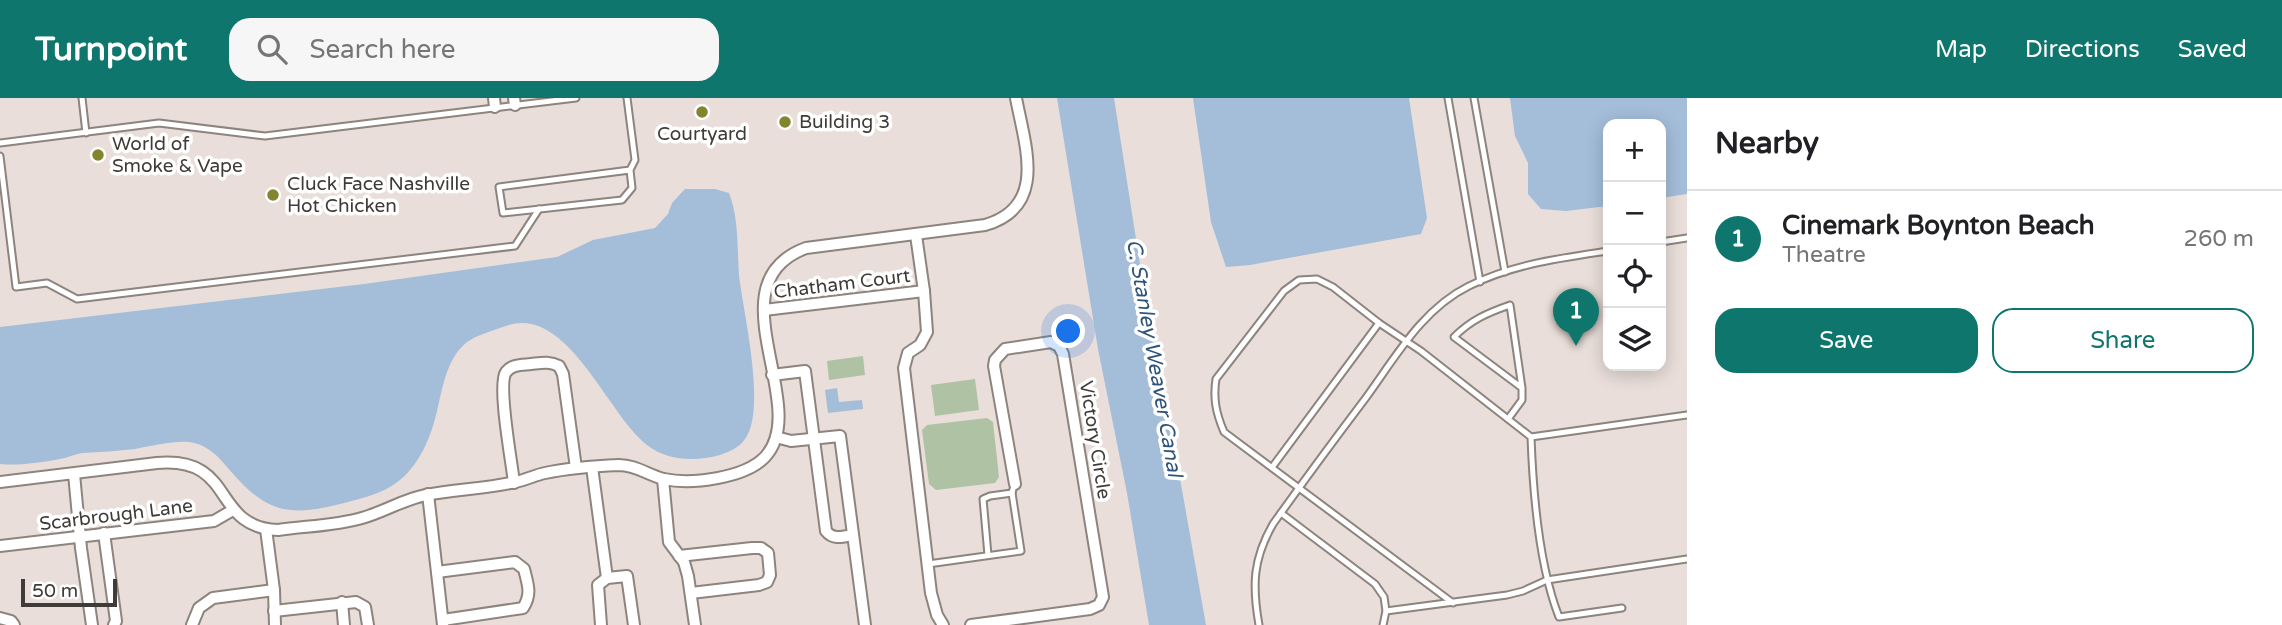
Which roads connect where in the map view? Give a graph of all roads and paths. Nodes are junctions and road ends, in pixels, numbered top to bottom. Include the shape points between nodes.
1 (82, 98) edge
2 (576, 98) edge
3 (627, 98) edge
4 (1016, 98) edge
5 (1448, 98) edge
6 (1474, 98) edge
7 (552, 99) edge
8 (514, 101) edge
9 (495, 103) edge
10 (86, 133) junction
11 (0, 144) edge
12 (0, 156) edge
13 (630, 170) junction
14 (538, 209) junction
15 (916, 235) junction
16 (1687, 238) edge
17 (1666, 241) edge
18 (1603, 252) edge
19 (1505, 272) junction
20 (1480, 282) junction
21 (924, 291) junction
22 (764, 310) junction
23 (1379, 323) junction
24 (1406, 341) junction
25 (772, 375) junction
26 (1522, 388) junction
27 (1687, 415) edge
28 (1508, 419) junction
29 (776, 437) junction
30 (1531, 437) junction
31 (815, 438) junction
32 (1273, 466) junction
33 (592, 467) junction
34 (576, 468) junction
35 (74, 474) junction
36 (663, 479) junction
37 (0, 482) edge
38 (514, 483) junction
39 (1300, 487) junction
40 (1013, 489) junction
41 (428, 494) junction
42 (233, 510) junction
43 (1281, 513) junction
44 (266, 529) junction
45 (104, 533) junction
46 (852, 535) junction
47 (80, 536) junction
48 (0, 546) edge
49 (988, 555) junction
50 (679, 556) junction
51 (1687, 559) edge
52 (928, 564) junction
53 (437, 572) junction
54 (607, 578) junction
55 (1547, 580) junction
56 (274, 590) junction
57 (691, 593) junction
58 (342, 603) junction
59 (1453, 603) junction
60 (1622, 608) dead end
61 (274, 611) junction
62 (1387, 611) junction
63 (0, 618) edge
64 (443, 622) edge
65 (14, 625) edge
66 (92, 625) edge
67 (114, 625) edge
68 (192, 625) edge
69 (275, 625) edge
70 (344, 625) edge
71 (368, 625) edge
72 (601, 625) edge
73 (634, 625) edge
74 (695, 625) edge
75 (865, 625) edge
76 (943, 625) edge
77 (971, 625) edge
78 (1259, 625) edge
79 (1383, 625) edge

1 - 10 lane
2 - 7 lane
3 - 13 lane via 635,160
4 - 15 street via 1028,173 1026,191 1016,208 985,225
5 - 20 lane
6 - 19 lane
7 - 8 lane
8 - 9 lane
9 - 10 lane via 265,136 159,123
10 - 11 lane
12 - 14 lane via 16,286 47,283 77,299 515,246
13 - 14 lane via 632,188 622,200
13 - 14 lane via 499,187 503,213
15 - 21 street
15 - 22 street via 797,251 770,276
16 - 17 lane
18 - 19 lane
19 - 20 lane
20 - 24 lane via 1439,305
21 - 22 street, Chatham Court
21 - 52 street via 927,332 920,345 908,353 904,368
22 - 25 street
23 - 24 lane
23 - 32 lane
23 - 32 lane via 1333,287 1317,279 1299,280 1284,291 1216,379 1214,396 1224,432
24 - 28 lane
24 - 39 lane
25 - 29 street
25 - 31 street via 806,371
26 - 26 lane via 1510,305 1469,322 1454,337
26 - 28 lane via 1522,400
27 - 30 lane
28 - 30 lane
29 - 31 street via 791,441
29 - 36 street via 766,456 734,474
30 - 55 lane
31 - 46 street via 825,531 836,537
31 - 46 street via 840,436
32 - 39 lane
33 - 34 street
33 - 36 street via 630,466
33 - 54 street
34 - 38 street
34 - 38 street via 559,366 511,367 503,378 503,400
35 - 37 street
35 - 42 street via 169,462 189,464 213,480
35 - 47 street
36 - 50 street via 669,542
38 - 41 street
39 - 43 lane
39 - 59 lane
40 - 49 lane via 983,499
40 - 49 lane via 1021,551
40 - 77 street, Victory Circle via 995,360 1006,349 1051,342 1063,354 1103,597 1090,609
41 - 44 street via 356,520
41 - 53 street
42 - 44 street via 250,524
42 - 45 street, Scarbrough Lane via 214,521
43 - 62 lane via 1375,584
43 - 78 lane via 1256,562
44 - 56 street
45 - 47 street, Scarbrough Lane
45 - 67 street
46 - 75 street
47 - 48 street, Scarbrough Lane
47 - 66 street
49 - 52 lane
50 - 57 street
50 - 57 street via 752,548 768,554 767,582
51 - 55 lane
52 - 76 street
53 - 64 street
53 - 64 street via 514,562 524,569 527,581 529,598 523,608
54 - 72 street via 597,590
54 - 73 street via 627,576
55 - 59 lane via 1523,591
55 - 60 lane via 1559,617
56 - 61 street
56 - 68 street via 213,598 199,608
57 - 74 street
58 - 61 street
58 - 70 street
58 - 71 street via 365,607
59 - 62 lane
61 - 69 street
62 - 79 lane
63 - 65 street

